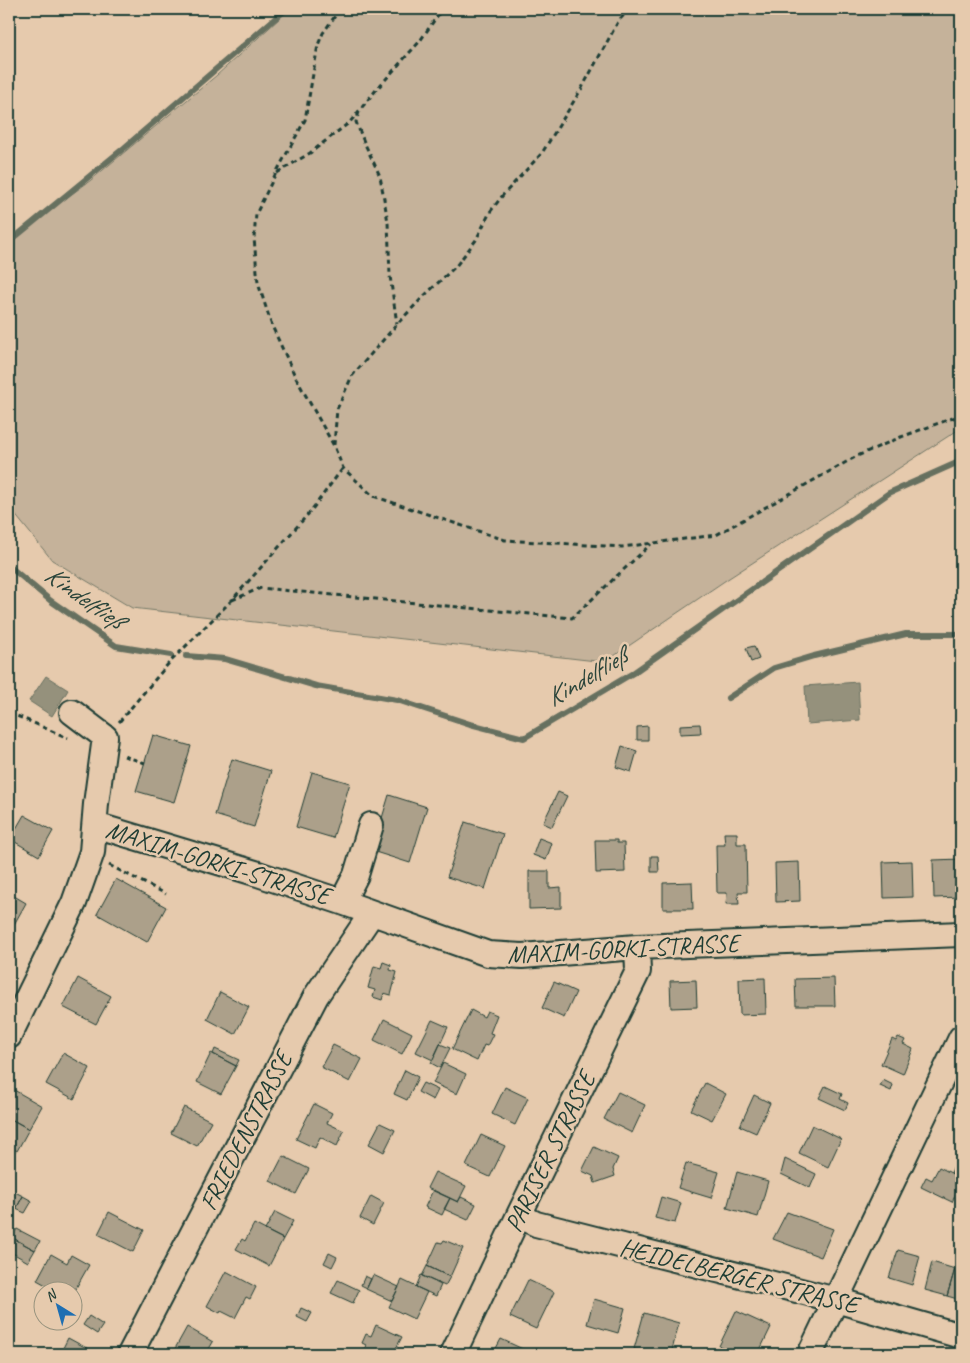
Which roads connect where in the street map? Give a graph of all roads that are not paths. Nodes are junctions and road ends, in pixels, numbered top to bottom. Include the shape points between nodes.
1 (72, 712) dead end
2 (95, 825) junction
3 (372, 825) dead end
4 (342, 902) junction
5 (372, 913) junction
6 (961, 934) edge
7 (637, 948) junction
8 (9, 1036) edge
9 (961, 1038) edge
10 (519, 1215) junction
11 (836, 1300) junction
12 (961, 1336) edge
13 (130, 1354) edge
14 (453, 1354) edge
15 (810, 1354) edge

1 - 2 street via 104,746
2 - 4 street, MAXIM-GORKI-STRASSE
2 - 8 street via 92,852 74,903
3 - 4 street via 356,875
4 - 5 street, MAXIM-GORKI-STRASSE
5 - 7 street, MAXIM-GORKI-STRASSE via 488,954 522,956
5 - 13 street, FRIEDENSTRASSE via 316,996
6 - 7 street, MAXIM-GORKI-STRASSE
7 - 10 street, PARISER STRASSE via 638,970
9 - 11 street
10 - 11 street, HEIDELBERGER STRASSE via 536,1224
10 - 14 street, PARISER STRASSE
11 - 12 street, HEIDELBERGER STRASSE
11 - 15 street

